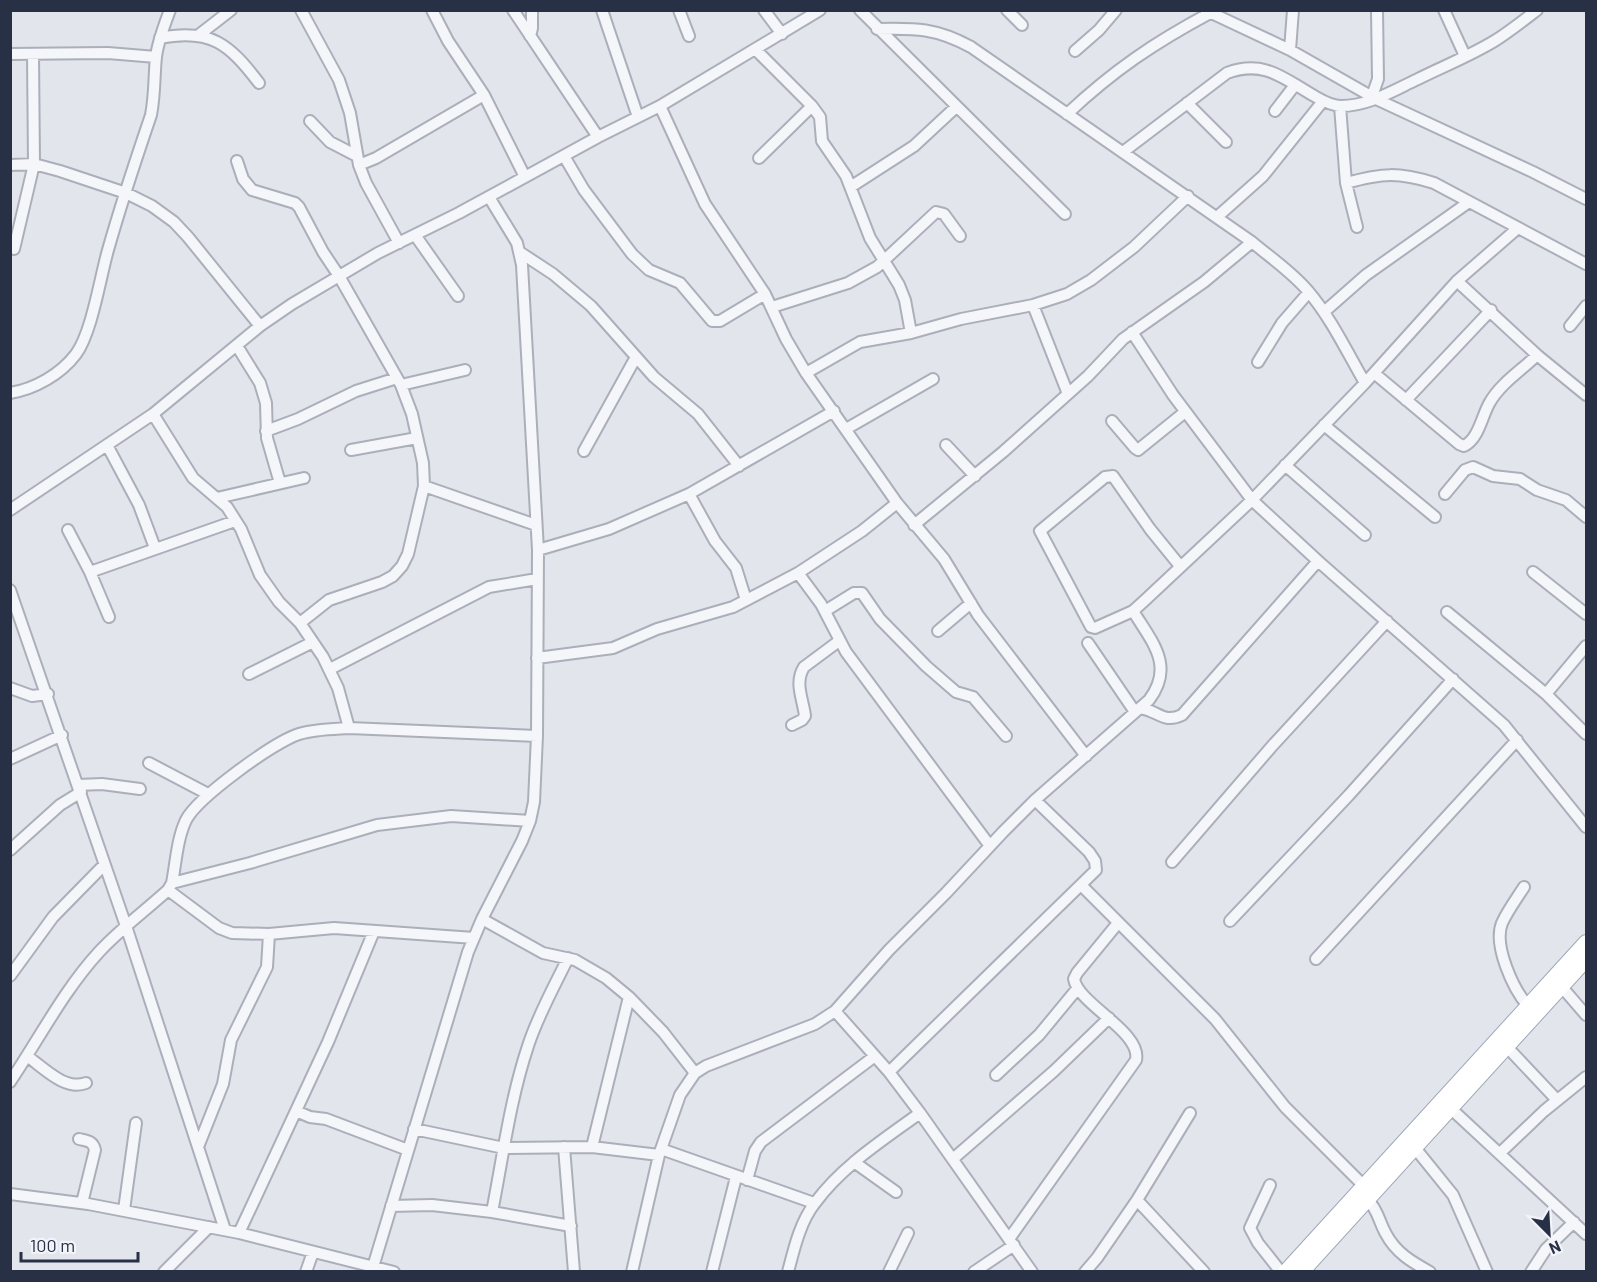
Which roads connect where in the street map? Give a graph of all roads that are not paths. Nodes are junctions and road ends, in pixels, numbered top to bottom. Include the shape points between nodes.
1 (170, 10) edge
2 (231, 10) edge
3 (301, 10) edge
4 (432, 10) edge
5 (513, 10) edge
6 (532, 10) edge
7 (602, 10) edge
8 (679, 10) edge
9 (764, 10) edge
10 (820, 10) edge
11 (860, 10) edge
12 (1007, 10) edge
13 (1116, 10) edge
14 (1293, 10) edge
15 (1377, 10) edge
16 (1444, 10) edge
17 (1538, 10) edge
18 (1208, 12) edge
19 (1022, 25) dead end
20 (878, 29) junction
21 (200, 34) junction
22 (782, 34) junction
23 (530, 36) junction
24 (689, 36) dead end
25 (160, 38) junction
26 (756, 50) junction
27 (1290, 50) junction
28 (1075, 51) dead end
29 (10, 54) edge
30 (33, 54) junction
31 (1465, 56) junction
32 (156, 57) junction
33 (259, 83) dead end
34 (1295, 85) junction
35 (484, 95) junction
36 (1374, 98) junction
37 (1323, 101) junction
38 (1187, 103) junction
39 (812, 105) junction
40 (660, 106) junction
41 (1340, 106) junction
42 (956, 107) junction
43 (1275, 111) dead end
44 (1067, 114) junction
45 (638, 117) junction
46 (310, 121) dead end
47 (598, 137) junction
48 (1226, 142) dead end
49 (1123, 152) junction
50 (564, 156) junction
51 (759, 158) dead end
52 (358, 160) junction
53 (237, 161) dead end
54 (34, 164) junction
55 (10, 165) edge
56 (525, 177) junction
57 (1346, 183) junction
58 (852, 186) junction
59 (126, 193) junction
60 (1188, 196) junction
61 (489, 197) junction
62 (1587, 199) edge
63 (1469, 202) junction
64 (1065, 214) dead end
65 (1217, 217) junction
66 (1357, 227) dead end
67 (1518, 228) junction
68 (415, 235) junction
69 (960, 236) dead end
70 (1252, 242) junction
71 (399, 243) junction
72 (14, 249) dead end
73 (521, 253) junction
74 (885, 261) junction
75 (1587, 264) edge
76 (339, 276) junction
77 (1457, 281) junction
78 (1309, 292) junction
79 (765, 294) junction
80 (458, 296) dead end
81 (1032, 305) junction
82 (1587, 306) edge
83 (772, 307) junction
84 (1491, 310) junction
85 (1324, 312) junction
86 (260, 326) junction
87 (1570, 326) dead end
88 (1132, 332) junction
89 (911, 333) junction
90 (237, 346) junction
91 (1537, 355) junction
92 (636, 357) junction
93 (1258, 362) dead end
94 (465, 370) dead end
95 (807, 373) junction
96 (1374, 373) junction
97 (933, 379) dead end
98 (399, 382) junction
99 (1365, 383) junction
100 (10, 393) edge
101 (1068, 394) junction
102 (1587, 395) edge
103 (1406, 400) junction
104 (834, 411) junction
105 (1185, 412) junction
106 (153, 414) junction
107 (1112, 421) dead end
108 (1324, 425) junction
109 (846, 429) junction
110 (266, 431) junction
111 (417, 438) junction
112 (107, 445) junction
113 (946, 445) dead end
114 (351, 450) dead end
115 (585, 451) dead end
116 (1285, 465) junction
117 (739, 466) junction
118 (975, 476) junction
119 (304, 478) dead end
120 (280, 483) junction
121 (424, 486) junction
122 (689, 494) junction
123 (1445, 494) dead end
124 (217, 498) junction
125 (1251, 500) junction
126 (897, 504) junction
127 (10, 510) edge
128 (1436, 517) dead end
129 (1587, 517) edge
130 (235, 520) junction
131 (536, 525) junction
132 (914, 525) junction
133 (68, 530) dead end
134 (1365, 535) dead end
135 (155, 548) junction
136 (538, 550) junction
137 (1318, 561) junction
138 (1180, 566) junction
139 (90, 572) junction
140 (1533, 572) dead end
141 (798, 573) junction
142 (537, 579) junction
143 (10, 590) edge
144 (746, 600) junction
145 (971, 603) junction
146 (825, 611) junction
147 (1133, 611) junction
148 (1447, 612) dead end
149 (1587, 614) edge
150 (110, 617) dead end
151 (1387, 621) junction
152 (300, 622) junction
153 (938, 631) dead end
154 (313, 642) junction
155 (839, 642) junction
156 (1088, 643) dead end
157 (1587, 646) edge
158 (537, 658) junction
159 (330, 669) junction
160 (249, 674) dead end
161 (1453, 679) junction
162 (10, 688) edge
163 (48, 694) junction
164 (1546, 694) junction
165 (1137, 710) junction
166 (792, 725) dead end
167 (349, 728) junction
168 (62, 735) junction
169 (1587, 735) edge
170 (537, 736) junction
171 (1006, 736) dead end
172 (1517, 740) junction
173 (1086, 756) junction
174 (10, 759) edge
175 (149, 763) dead end
176 (80, 789) junction
177 (140, 789) dead end
178 (208, 794) junction
179 (1035, 800) junction
180 (530, 821) junction
181 (1587, 827) edge
182 (990, 846) junction
183 (10, 850) edge
184 (1172, 862) dead end
185 (104, 865) junction
186 (1081, 885) junction
187 (170, 886) junction
188 (1524, 886) dead end
189 (482, 919) junction
190 (1230, 921) dead end
191 (1118, 923) junction
192 (126, 926) junction
193 (374, 931) junction
194 (269, 934) junction
195 (474, 938) junction
196 (1587, 942) edge
197 (568, 958) junction
198 (1316, 959) dead end
199 (1587, 960) edge
200 (10, 976) edge
201 (1561, 986) junction
202 (1077, 989) junction
203 (629, 997) junction
204 (1528, 1006) junction
205 (835, 1011) junction
206 (1587, 1015) edge
207 (1109, 1018) junction
208 (1507, 1047) junction
209 (27, 1056) junction
210 (875, 1056) junction
211 (695, 1072) junction
212 (889, 1072) junction
213 (996, 1075) dead end
214 (1587, 1077) edge
215 (10, 1082) edge
216 (86, 1083) dead end
217 (1557, 1100) junction
218 (1447, 1105) junction
219 (296, 1111) junction
220 (920, 1113) junction
221 (1190, 1113) dead end
222 (136, 1123) dead end
223 (414, 1129) junction
224 (79, 1139) dead end
225 (198, 1147) junction
226 (564, 1147) junction
227 (592, 1147) junction
228 (504, 1148) junction
229 (1414, 1148) junction
230 (408, 1150) junction
231 (660, 1152) junction
232 (1500, 1153) junction
233 (954, 1158) junction
234 (854, 1162) junction
235 (741, 1178) junction
236 (1270, 1185) dead end
237 (1364, 1186) junction
238 (896, 1192) dead end
239 (10, 1194) edge
240 (1137, 1200) junction
241 (1368, 1200) junction
242 (82, 1203) junction
243 (814, 1203) junction
244 (391, 1206) junction
245 (124, 1210) junction
246 (492, 1212) junction
247 (1574, 1222) junction
248 (571, 1226) junction
249 (209, 1227) junction
250 (225, 1230) junction
251 (239, 1233) junction
252 (908, 1233) dead end
253 (1586, 1233) edge
254 (1012, 1242) junction
255 (313, 1252) junction
256 (374, 1267) junction
257 (393, 1271) edge
258 (164, 1272) edge
259 (306, 1272) edge
260 (574, 1272) edge
261 (632, 1272) edge
262 (712, 1272) edge
263 (788, 1272) edge
264 (889, 1272) edge
265 (975, 1272) edge
266 (1032, 1272) edge
267 (1085, 1272) edge
268 (1204, 1272) edge
269 (1283, 1272) edge
270 (1302, 1272) edge
271 (1430, 1272) edge
272 (1487, 1272) edge
273 (1531, 1272) edge

1 - 25 street
2 - 21 street
3 - 52 street via 339,80 350,113
4 - 35 street
5 - 23 street
6 - 23 street
7 - 45 street
8 - 24 street
9 - 22 street
10 - 22 street
11 - 20 street
12 - 19 street
13 - 28 street
14 - 27 street
15 - 36 street via 1378,79
16 - 31 street
17 - 31 street
18 - 27 street
18 - 44 street via 1107,77
20 - 42 street
20 - 44 street via 912,28 952,37
21 - 25 street
21 - 33 street via 233,53
22 - 26 street
23 - 47 street
25 - 32 street
26 - 39 street
26 - 40 street
27 - 36 street
29 - 30 street
30 - 32 street
30 - 54 street
31 - 36 street
32 - 59 street via 151,115
34 - 37 street
34 - 38 street via 1270,71 1241,68 1227,73
34 - 43 street
35 - 52 street via 376,158
35 - 56 street
36 - 41 street
36 - 62 street
37 - 41 street
37 - 65 street via 1263,176
38 - 48 street
38 - 49 street
39 - 51 street
39 - 58 street via 820,117 822,141
40 - 45 street
40 - 79 street via 705,204
41 - 57 street
42 - 58 street via 914,146
42 - 64 street
44 - 49 street
45 - 47 street
46 - 52 street via 330,142
47 - 50 street
49 - 60 street
50 - 56 street
50 - 79 street via 632,254 649,270 680,284 712,321 720,321
52 - 71 street via 366,183
53 - 76 street via 252,190 299,207
54 - 55 street
54 - 59 street
54 - 72 street
56 - 61 street
57 - 63 street via 1374,176 1410,176 1434,183
57 - 66 street
58 - 74 street via 864,227
59 - 86 street via 174,222
59 - 100 street via 85,337 76,354 46,380
60 - 65 street
60 - 81 street via 1134,247 1091,280 1067,294
61 - 68 street
61 - 73 street
63 - 67 street
63 - 85 street via 1374,270
65 - 70 street
67 - 75 street
67 - 77 street
68 - 71 street
68 - 80 street
69 - 74 street via 944,214 936,212
70 - 78 street
70 - 88 street via 1204,282
71 - 76 street
73 - 92 street via 591,306
73 - 131 street
74 - 83 street via 848,283
74 - 89 street via 905,300
76 - 86 street
76 - 98 street
77 - 84 street
77 - 96 street
78 - 85 street
78 - 93 street via 1282,323
79 - 83 street
81 - 89 street
81 - 101 street
82 - 87 street
83 - 95 street
84 - 91 street
84 - 103 street
85 - 99 street
86 - 90 street
88 - 101 street
88 - 105 street
89 - 95 street via 860,342
90 - 106 street
90 - 110 street via 260,383 266,403
91 - 102 street
91 - 103 street via 1497,391 1473,438 1464,446
92 - 115 street
92 - 117 street via 698,414
94 - 98 street
95 - 104 street
96 - 99 street
96 - 103 street
97 - 109 street
98 - 110 street via 356,391
98 - 111 street
99 - 108 street
101 - 118 street
104 - 109 street
104 - 117 street
105 - 107 street via 1138,450
105 - 125 street
106 - 112 street
106 - 124 street via 193,478
108 - 116 street
108 - 128 street
109 - 126 street
110 - 120 street
111 - 114 street
111 - 121 street
112 - 127 street
112 - 135 street via 139,505
113 - 118 street
116 - 125 street
116 - 134 street
117 - 122 street
118 - 132 street
119 - 120 street
120 - 124 street
121 - 131 street
121 - 152 street via 408,554 393,576 329,600
122 - 136 street via 609,529
122 - 144 street via 715,541 736,568
123 - 129 street via 1470,467 1493,476 1520,479 1566,500
124 - 130 street
125 - 137 street
125 - 138 street
126 - 132 street
126 - 141 street
130 - 135 street
130 - 152 street via 260,575 279,602
131 - 136 street
132 - 145 street via 944,559
133 - 139 street
135 - 139 street
136 - 142 street
137 - 151 street
137 - 165 street via 1182,715 1173,719
138 - 147 street
138 - 147 street via 1113,476 1105,477 1042,528 1041,535 1091,627
139 - 150 street
140 - 149 street
141 - 144 street
141 - 146 street
142 - 158 street
142 - 159 street via 489,587
143 - 163 street
144 - 158 street via 613,648
145 - 153 street
145 - 173 street
146 - 155 street
146 - 171 street via 854,593 862,593 880,619 926,666 956,692 973,697
147 - 165 street via 1159,655 1162,671 1159,687
148 - 164 street
151 - 161 street
151 - 184 street
152 - 154 street
154 - 159 street
154 - 160 street
155 - 166 street via 801,673 799,687 805,716
155 - 182 street
156 - 165 street
157 - 164 street
158 - 170 street
159 - 167 street
161 - 172 street
161 - 190 street
162 - 163 street via 32,696
163 - 168 street
164 - 169 street
165 - 173 street
167 - 170 street
167 - 178 street via 320,729 282,740
168 - 174 street
168 - 176 street
170 - 180 street
172 - 181 street
172 - 198 street
173 - 179 street
175 - 178 street
176 - 177 street via 102,784
176 - 183 street
176 - 185 street
178 - 187 street via 191,813 181,834
179 - 182 street
179 - 186 street via 1095,861 1096,870
180 - 187 street via 451,816 377,825
180 - 189 street
182 - 205 street
185 - 192 street
185 - 200 street via 53,917
186 - 191 street
186 - 212 street
187 - 192 street
187 - 194 street via 219,928 232,933
188 - 204 street via 1500,930 1511,982
189 - 195 street
189 - 197 street via 543,952
191 - 202 street via 1077,973
191 - 237 street via 1215,1019 1285,1107
192 - 209 street via 77,979
192 - 225 street
193 - 194 street via 334,928
193 - 195 street
193 - 219 street
194 - 225 street via 267,967 231,1040 222,1084
195 - 223 street
196 - 204 main road
197 - 203 street via 606,978
197 - 228 street via 528,1045
199 - 201 main road
201 - 206 street
201 - 208 main road
202 - 207 street
202 - 213 street via 1039,1035
203 - 211 street
203 - 227 street
204 - 218 main road
205 - 210 street
205 - 211 street via 815,1024
207 - 233 street
207 - 254 street via 1134,1046 1136,1060
208 - 217 street
208 - 218 main road
209 - 215 street
209 - 216 street via 61,1080 79,1086
210 - 212 street
210 - 235 street via 761,1142
211 - 231 street via 680,1095
212 - 220 street
214 - 217 street
217 - 232 street
218 - 229 main road
218 - 232 street
218 - 237 main road
219 - 230 street
219 - 251 street
220 - 233 street
220 - 234 street
221 - 240 street
222 - 245 street
223 - 228 street
223 - 230 street
224 - 242 street via 90,1141 95,1150
225 - 250 street
226 - 227 street
226 - 228 street
226 - 248 street
227 - 231 street
228 - 246 street
229 - 241 main road
229 - 272 street via 1453,1195
230 - 244 street
231 - 235 street
231 - 261 street
232 - 247 street
233 - 254 street
234 - 238 street
234 - 243 street
235 - 243 street
235 - 262 street
236 - 269 street via 1250,1228
237 - 269 main road
239 - 242 street
240 - 267 street
240 - 268 street
241 - 270 main road
241 - 271 street via 1401,1255
242 - 245 street
243 - 263 street via 795,1244
244 - 246 street via 432,1205
244 - 256 street
245 - 249 street
246 - 248 street
247 - 253 street
247 - 273 street via 1546,1249
248 - 260 street
249 - 250 street
249 - 258 street
250 - 251 street
251 - 255 street
252 - 264 street
254 - 265 street
254 - 266 street
255 - 256 street
255 - 259 street
256 - 257 street

